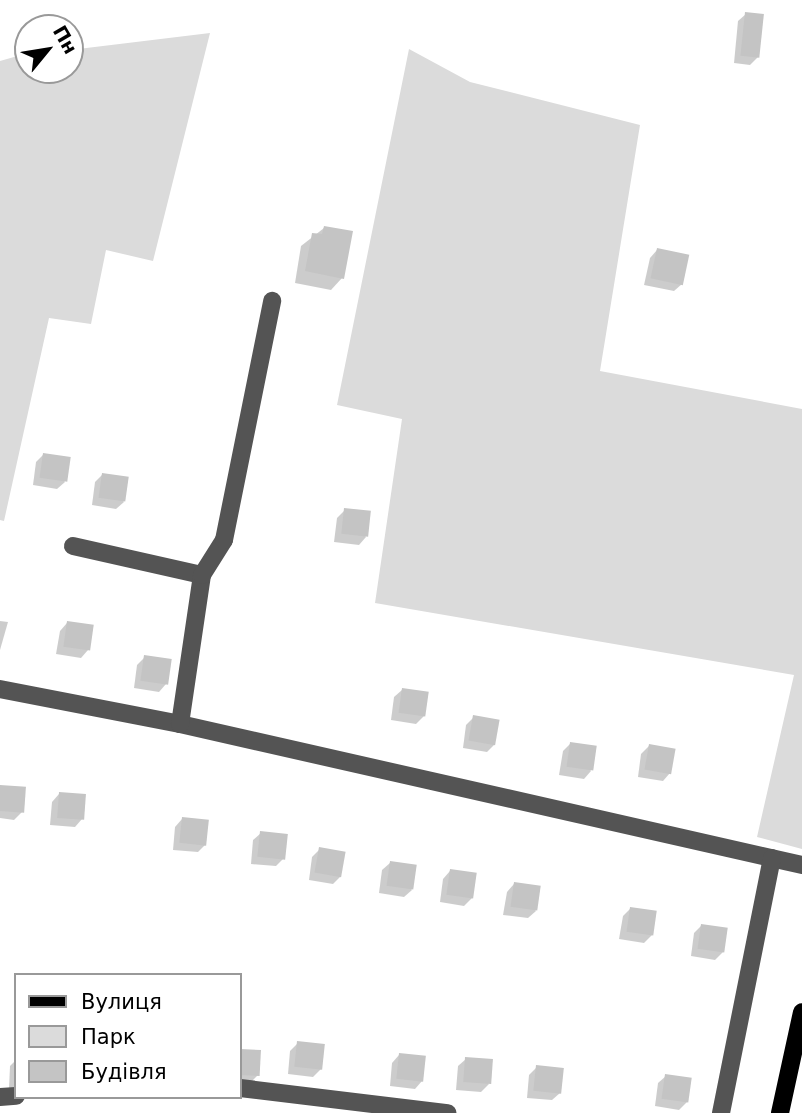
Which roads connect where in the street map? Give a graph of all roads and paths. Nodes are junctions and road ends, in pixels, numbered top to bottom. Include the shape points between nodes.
1 (272, 301) dead end
2 (73, 545) dead end
3 (202, 575) junction
4 (0, 689) edge
5 (180, 724) junction
6 (772, 858) junction
7 (802, 865) edge
8 (802, 1012) edge
9 (242, 1088) edge
10 (447, 1113) edge
11 (721, 1113) edge
12 (780, 1113) edge

1 - 3 street via 223,540
2 - 3 street
3 - 5 street
4 - 5 street
5 - 6 street
6 - 7 street
6 - 11 street
8 - 12 main road
9 - 10 street

